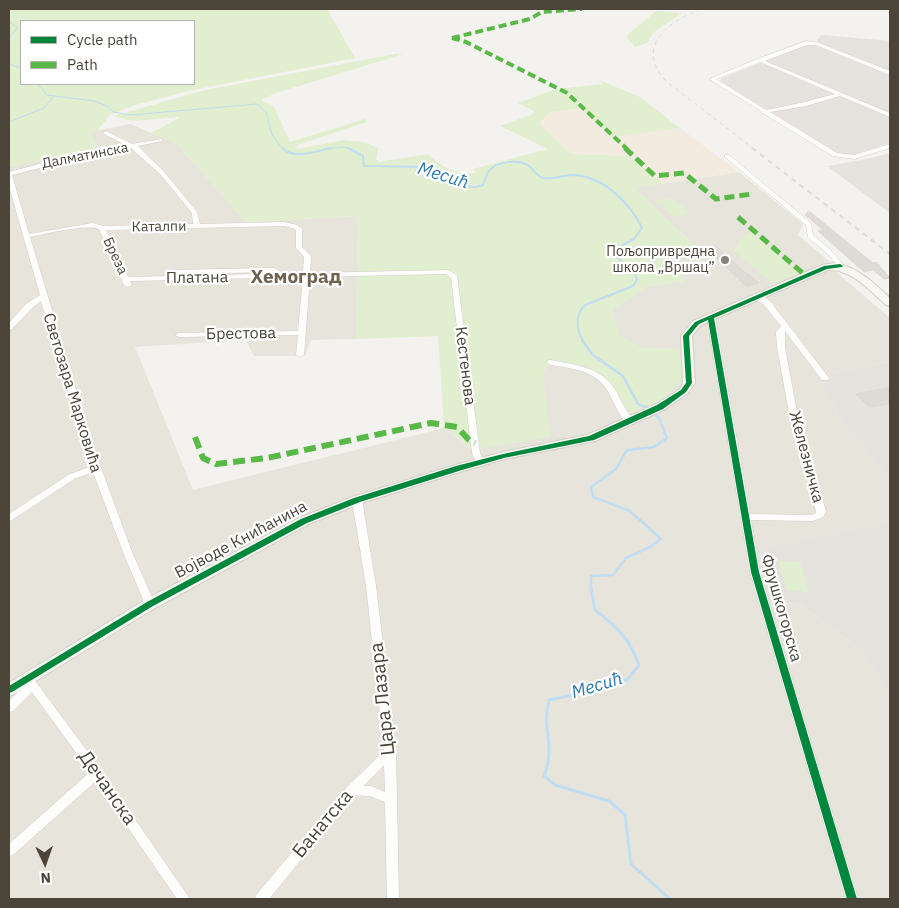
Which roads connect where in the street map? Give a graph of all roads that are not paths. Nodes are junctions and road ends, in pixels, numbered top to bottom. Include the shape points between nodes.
1 (760, 60) junction
2 (890, 73) edge
3 (840, 94) junction
4 (763, 112) junction
5 (890, 115) edge
6 (106, 133) dead end
7 (160, 140) dead end
8 (890, 146) edge
9 (132, 147) junction
10 (727, 156) dead end
11 (9, 174) edge
12 (197, 226) junction
13 (102, 228) junction
14 (26, 236) junction
15 (840, 266) junction
16 (274, 270) dead end
17 (448, 272) joint
18 (142, 273) dead end
19 (184, 275) junction
20 (306, 275) junction
21 (127, 282) joint
22 (42, 297) junction
23 (759, 297) junction
24 (890, 303) edge
25 (711, 317) junction
26 (784, 326) junction
27 (9, 327) edge
28 (302, 333) junction
29 (179, 336) dead end
30 (300, 354) dead end
31 (551, 362) dead end
32 (825, 378) dead end
33 (630, 421) junction
34 (480, 462) junction
35 (95, 468) junction
36 (357, 500) junction
37 (9, 518) edge
38 (745, 518) junction
39 (150, 604) junction
40 (30, 682) junction
41 (9, 690) edge
42 (9, 708) edge
43 (390, 752) junction
44 (97, 773) junction
45 (351, 790) junction
46 (390, 799) junction
47 (9, 851) edge
48 (184, 899) edge
49 (261, 899) edge
50 (393, 899) edge
51 (852, 899) edge

1 - 2 street via 811,43
1 - 3 street
1 - 4 street via 712,78
3 - 4 street
3 - 5 street
4 - 8 street via 835,154 854,157
6 - 9 street
7 - 9 street, Далматинска
9 - 11 street, Далматинска
9 - 12 street via 150,161 185,200 198,217
10 - 15 street via 809,224 810,236 832,254
11 - 14 street, Светозара Марковића
12 - 13 street, Каталпи
12 - 20 street, Каталпи via 292,224 299,229 299,248 308,254
13 - 14 street, Каталпи via 82,226
13 - 21 street, Бреза
14 - 22 street, Светозара Марковића
15 - 23 street via 826,267
15 - 24 street via 853,272
16 - 19 street
17 - 20 street, Платана
17 - 34 street, Кестенова via 454,277 476,453
18 - 19 street
19 - 20 street, Платана
19 - 21 street, Платана
20 - 28 street
22 - 27 street
22 - 35 street, Светозара Марковића
23 - 25 street
23 - 26 street
25 - 33 street, Војводе Книћанина via 697,324 686,336 689,382 684,391
25 - 38 street, Фрушкогорска
26 - 32 street
26 - 38 street, Железничка via 780,332 781,347 795,424 821,511 813,518
28 - 29 street, Брестова
28 - 30 street
31 - 33 street via 595,373 602,378 615,397 619,410
33 - 34 street, Војводе Книћанина via 591,438
34 - 36 street, Војводе Книћанина
35 - 37 street via 71,477
35 - 39 street, Светозара Марковића via 123,545
36 - 39 street, Војводе Книћанина via 304,521
36 - 43 street, Цара Лазара
38 - 51 street, Фрушкогорска via 755,572
39 - 40 street, Војводе Книћанина
40 - 41 street, Војводе Книћанина
40 - 42 street, Војводе Книћанина
40 - 44 street, Дечанска
43 - 45 street, Банатска
43 - 46 street, Цара Лазара
44 - 47 street
44 - 48 street, Дечанска
45 - 46 street via 370,791
45 - 49 street, Банатска
46 - 50 street, Цара Лазара

